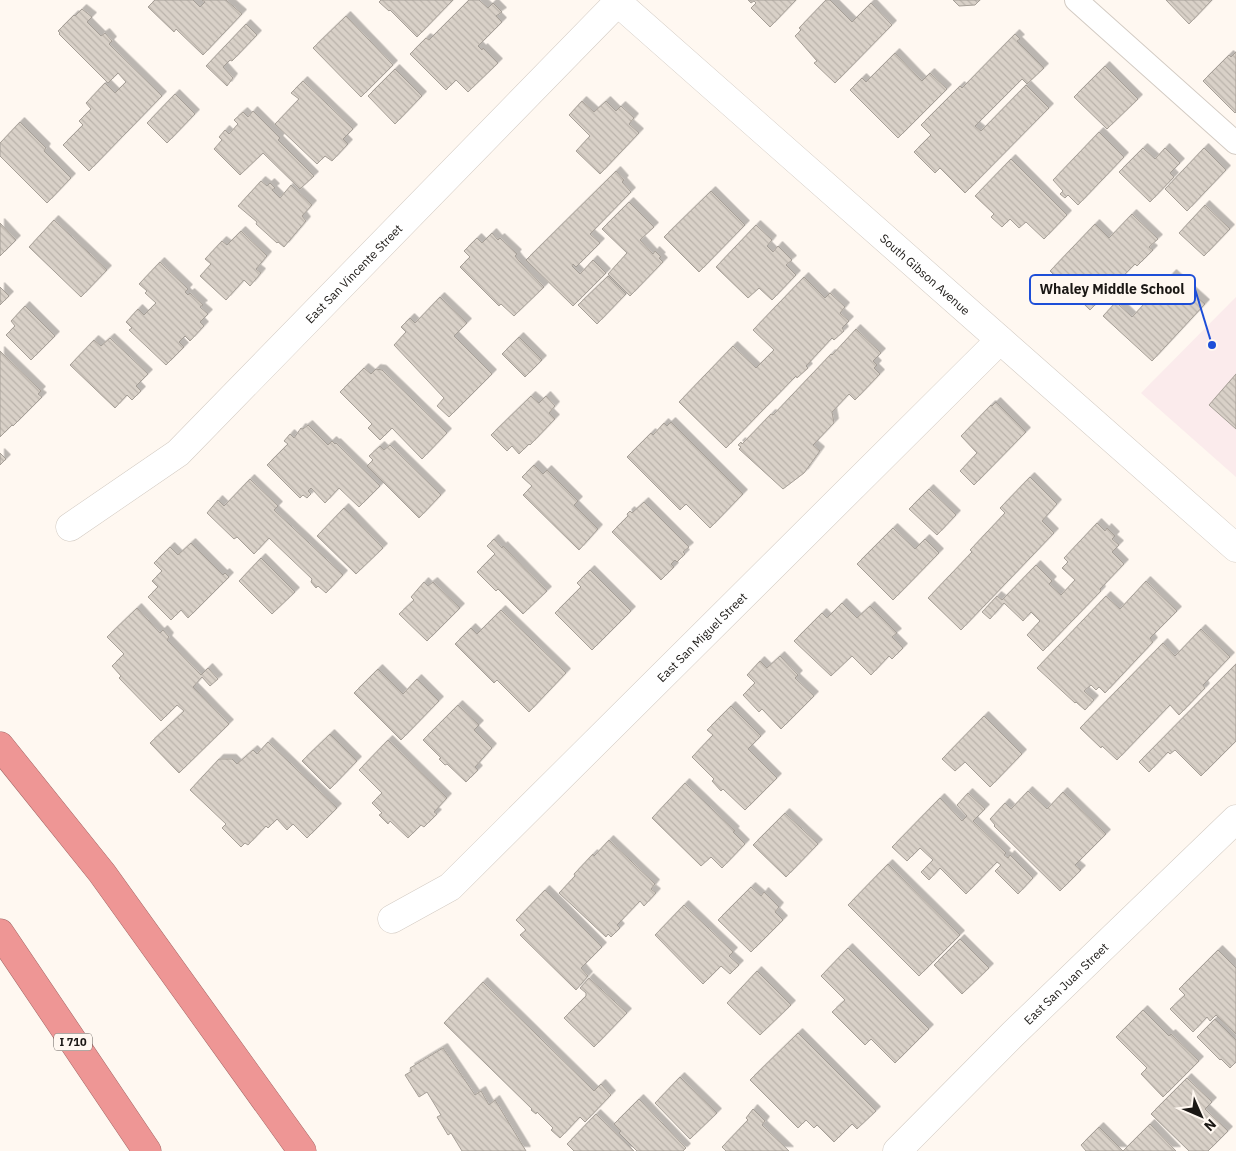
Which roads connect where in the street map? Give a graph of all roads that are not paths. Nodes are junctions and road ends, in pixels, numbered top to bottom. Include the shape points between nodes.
1 (1076, 0) edge
2 (618, 1) edge
3 (1236, 143) edge
4 (1000, 340) junction
5 (70, 527) dead end
6 (1236, 548) edge
7 (0, 746) edge
8 (1236, 819) edge
9 (392, 919) dead end
10 (0, 934) edge
11 (146, 1151) edge
12 (302, 1151) edge
13 (897, 1151) edge

1 - 3 lane
2 - 4 street, South Gibson Avenue
2 - 5 street, East San Vincente Street via 178,453
4 - 6 street, South Gibson Avenue
4 - 9 street, East San Miguel Street via 450,888
7 - 12 highway via 102,873
8 - 13 street, East San Juan Street
10 - 11 highway, I 710

